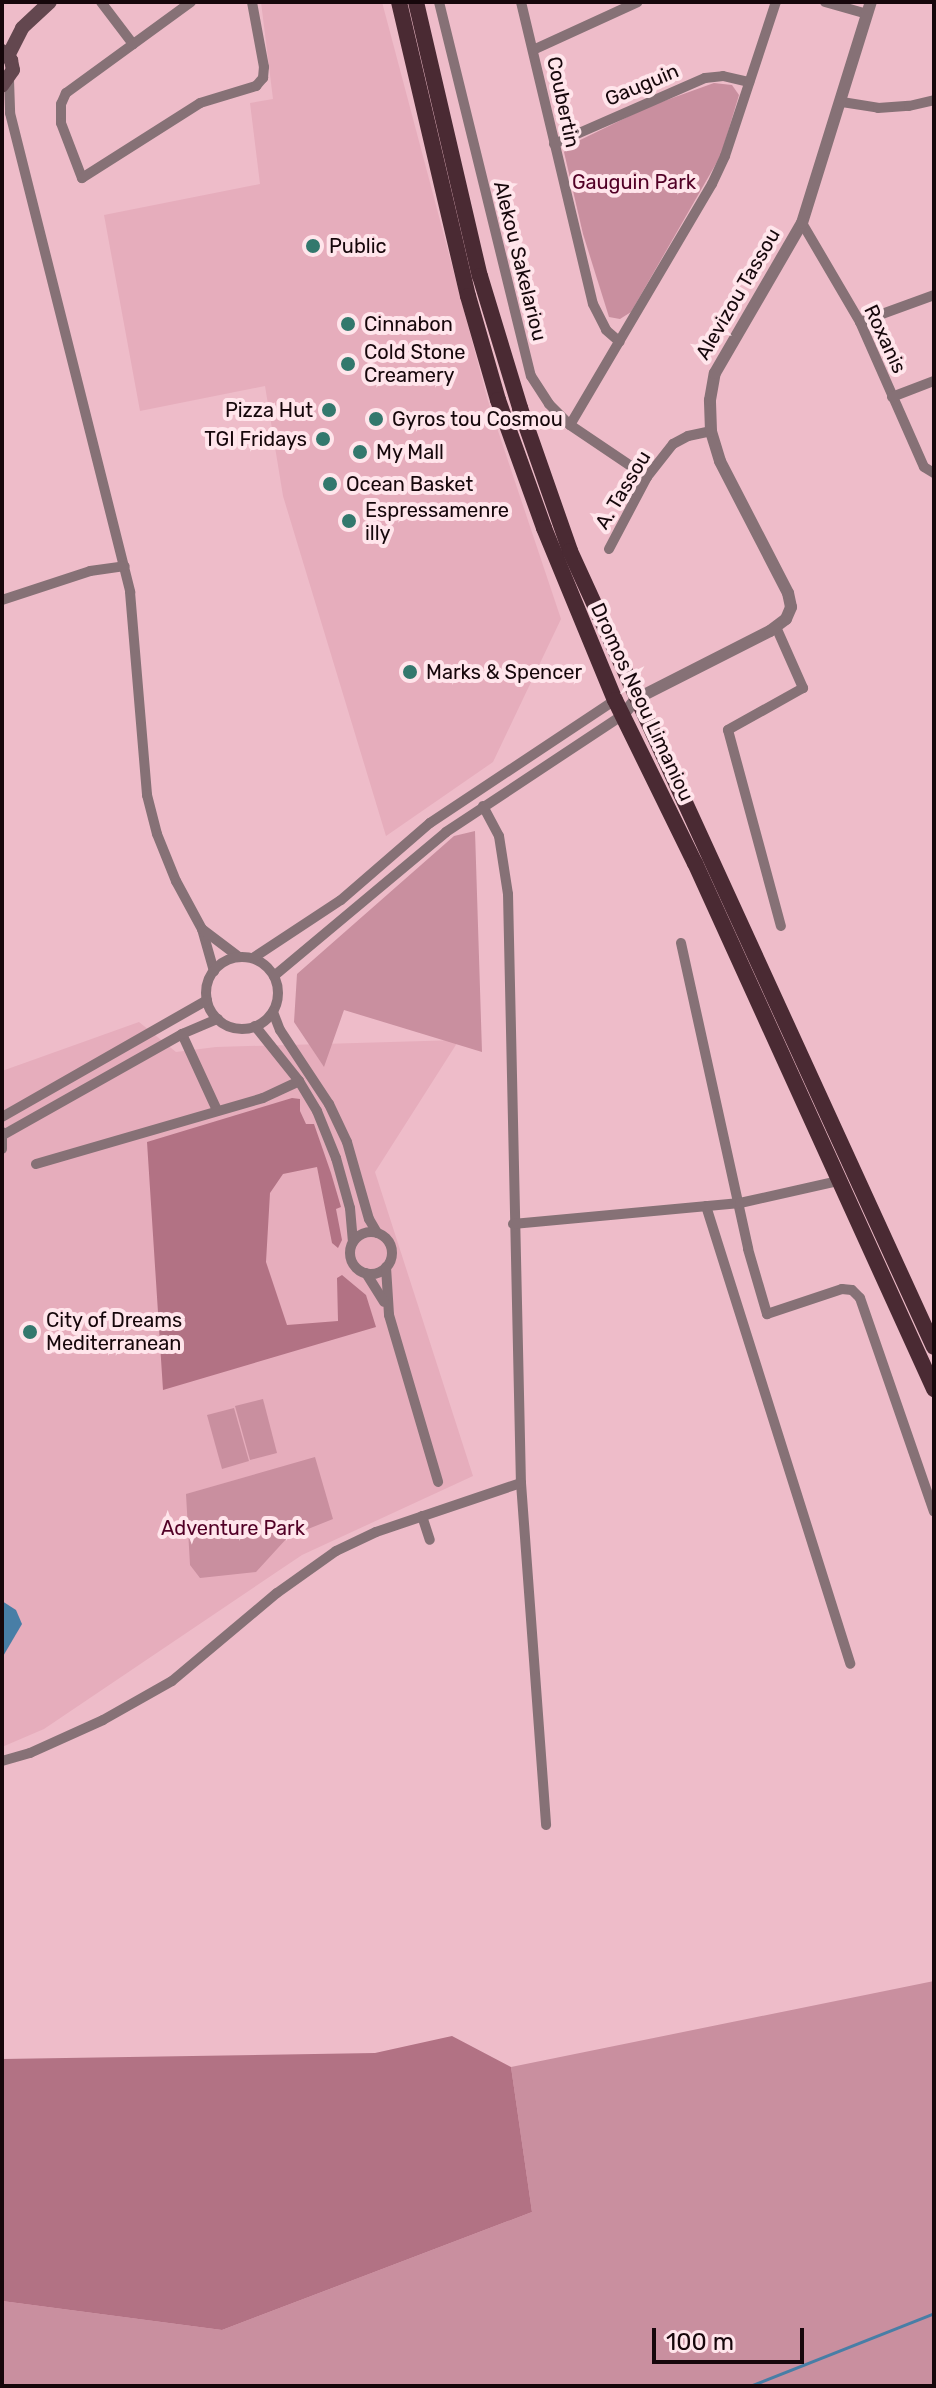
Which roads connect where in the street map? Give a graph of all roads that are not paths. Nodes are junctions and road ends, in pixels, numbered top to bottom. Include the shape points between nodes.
1 (38, 2) edge
2 (50, 2) edge
3 (101, 2) edge
4 (191, 2) edge
5 (252, 2) edge
6 (399, 2) edge
7 (416, 2) edge
8 (439, 2) edge
9 (521, 2) edge
10 (638, 2) edge
11 (776, 2) edge
12 (825, 2) edge
13 (869, 8) edge
14 (2, 38) edge
15 (133, 44) junction
16 (533, 50) junction
17 (5, 54) edge
18 (749, 82) junction
19 (6, 83) edge
20 (934, 100) edge
21 (2, 101) edge
22 (842, 102) junction
23 (10, 113) junction
24 (554, 144) junction
25 (802, 223) junction
26 (934, 295) edge
27 (860, 322) junction
28 (620, 342) junction
29 (934, 381) edge
30 (892, 397) junction
31 (570, 425) junction
32 (711, 431) junction
33 (932, 473) edge
34 (647, 477) junction
35 (609, 549) dead end
36 (125, 566) junction
37 (2, 600) edge
38 (776, 627) junction
39 (636, 699) junction
40 (619, 708) junction
41 (483, 806) junction
42 (781, 926) dead end
43 (202, 929) junction
44 (681, 943) dead end
45 (239, 957) junction
46 (253, 958) junction
47 (214, 971) junction
48 (274, 976) junction
49 (207, 1000) junction
50 (273, 1012) junction
51 (218, 1019) junction
52 (255, 1026) junction
53 (182, 1034) junction
54 (299, 1081) junction
55 (217, 1110) junction
56 (2, 1117) edge
57 (3, 1133) edge
58 (2, 1149) edge
59 (36, 1164) dead end
60 (838, 1181) junction
61 (740, 1203) junction
62 (706, 1206) junction
63 (513, 1224) junction
64 (377, 1233) junction
65 (353, 1242) junction
66 (386, 1267) junction
67 (366, 1273) junction
68 (389, 1315) junction
69 (934, 1347) edge
70 (934, 1389) edge
71 (438, 1482) dead end
72 (521, 1483) junction
73 (934, 1512) edge
74 (422, 1516) junction
75 (430, 1540) dead end
76 (850, 1664) dead end
77 (2, 1761) edge
78 (546, 1825) dead end

1 - 14 main road
2 - 17 main road via 22,28
3 - 15 street
4 - 15 street
5 - 15 street via 264,67 256,86 200,103 82,178 61,123 61,104 66,93
6 - 40 main road, Dromos Neou Limaniou via 445,207 498,400
7 - 39 main road, Dromos Neou Limaniou via 499,342 570,551
8 - 31 street, Alekou Sakelariou via 531,376
9 - 16 street, Coubertin
10 - 16 street
11 - 18 street
12 - 13 street
13 - 22 street, Alevizou Tassou
16 - 24 street, Coubertin
17 - 19 main road via 13,70
18 - 24 street, Gauguin via 705,78
18 - 28 street via 712,184
19 - 23 street
20 - 22 street via 878,108
21 - 23 street
22 - 25 street, Alevizou Tassou
23 - 36 street
24 - 28 street, Coubertin via 593,304 606,330
25 - 27 street, Roxanis
25 - 32 street, Alevizou Tassou via 715,373
26 - 27 street
27 - 30 street, Roxanis
28 - 31 street
29 - 30 street
30 - 33 street, Roxanis
31 - 34 street, Alekou Sakelariou
32 - 34 street, A. Tassou via 673,444
32 - 38 street, Alevizou Tassou via 720,461 788,593 791,607
34 - 35 street, A. Tassou
36 - 37 street via 90,571
36 - 43 street via 147,795 176,881
38 - 39 street
38 - 42 street via 803,688 728,730
39 - 40 street
39 - 69 main road, Dromos Neou Limaniou
40 - 41 street
40 - 46 street via 440,816 341,900
40 - 60 main road, Dromos Neou Limaniou
41 - 48 street via 418,853
41 - 63 street via 499,836 508,894
43 - 45 street
43 - 47 street
44 - 61 street
45 - 46 street
45 - 47 street
46 - 48 street
47 - 49 street
48 - 50 street via 279,991
49 - 51 street
49 - 56 street
50 - 52 street
50 - 64 street via 347,1142
51 - 52 street via 232,1027
51 - 53 street
52 - 54 street
53 - 55 street
53 - 57 street
54 - 55 street via 263,1098
54 - 65 street via 336,1158 354,1222
55 - 59 street
57 - 58 street
60 - 61 street
60 - 70 main road, Dromos Neou Limaniou
61 - 62 street
61 - 73 street via 767,1314 842,1289 860,1298
62 - 63 street
62 - 76 street
63 - 72 street
64 - 65 street via 362,1234
64 - 66 street via 391,1247
65 - 67 street via 353,1262
66 - 67 street
66 - 68 street
67 - 68 street
68 - 71 street
72 - 74 street
72 - 78 street
74 - 75 street
74 - 77 street via 363,1538 305,1571 172,1681 103,1720

